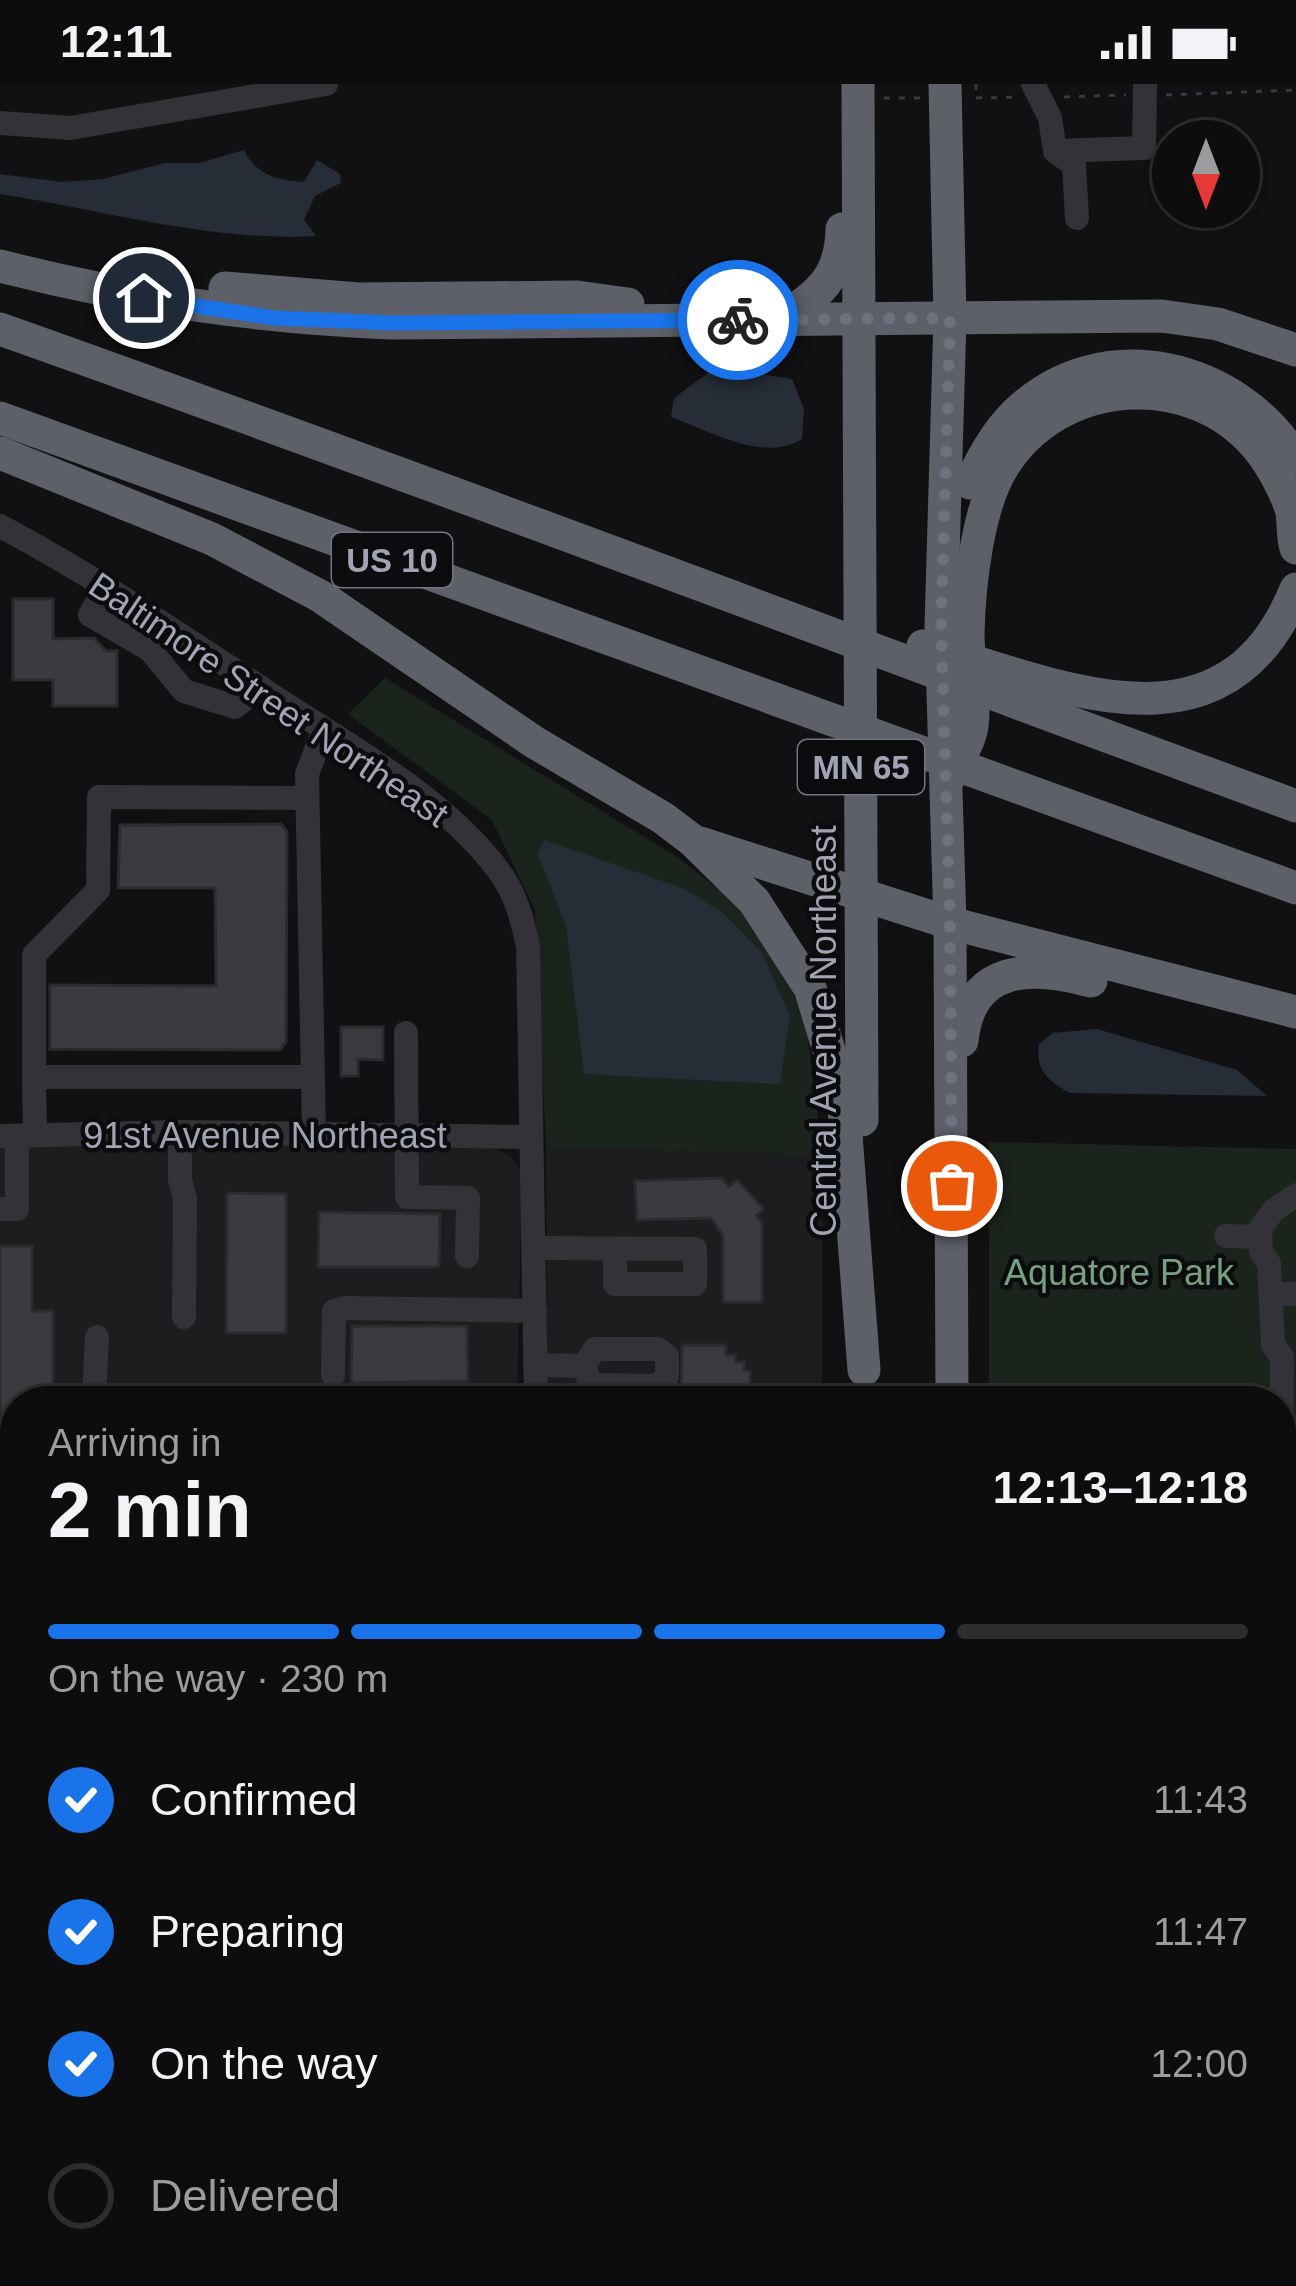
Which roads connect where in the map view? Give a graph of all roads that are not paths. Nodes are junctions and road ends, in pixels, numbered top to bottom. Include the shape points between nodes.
1 (326, 84) edge
2 (1034, 84) edge
3 (1060, 84) edge
4 (1145, 84) edge
5 (955, 89) edge
6 (858, 99) edge
7 (1050, 118) junction
8 (0, 123) edge
9 (1055, 151) junction
10 (1077, 218) dead end
11 (6, 268) edge
12 (950, 318) junction
13 (856, 319) junction
14 (781, 320) junction
15 (0, 329) edge
16 (1296, 350) edge
17 (0, 418) edge
18 (0, 453) edge
19 (1296, 460) edge
20 (0, 526) edge
21 (1296, 548) edge
22 (105, 586) junction
23 (1296, 589) edge
24 (161, 623) junction
25 (941, 626) junction
26 (150, 650) junction
27 (260, 688) junction
28 (1031, 692) junction
29 (324, 729) junction
30 (946, 782) junction
31 (307, 798) junction
32 (1296, 806) edge
33 (692, 840) junction
34 (1296, 888) edge
35 (861, 897) junction
36 (950, 923) junction
37 (1296, 1012) edge
38 (406, 1033) dead end
39 (1296, 1035) edge
40 (312, 1076) junction
41 (34, 1077) junction
42 (179, 1132) junction
43 (952, 1133) junction
44 (314, 1135) junction
45 (406, 1135) junction
46 (17, 1136) edge
47 (530, 1136) junction
48 (1296, 1195) edge
49 (0, 1209) edge
50 (1226, 1236) dead end
51 (1260, 1237) junction
52 (535, 1248) junction
53 (615, 1249) dead end
54 (467, 1256) dead end
55 (1283, 1294) edge
56 (535, 1311) junction
57 (184, 1317) dead end
58 (97, 1337) dead end
59 (535, 1365) junction
60 (584, 1366) dead end
61 (333, 1375) dead end
62 (95, 1386) edge
63 (536, 1386) edge
64 (865, 1386) edge
65 (952, 1386) edge
66 (1282, 1386) edge

1 - 8 street via 70,128
2 - 7 street
3 - 7 street
4 - 9 street via 1144,148
5 - 12 highway, MN 65
6 - 13 highway, Central Avenue Northeast / MN 65
6 - 14 highway via 842,130 842,253 817,296
7 - 9 street
9 - 10 street via 1074,165
11 - 14 highway via 275,318
12 - 13 highway
12 - 16 highway via 1162,316 1218,324
12 - 25 highway, MN 65
13 - 14 highway
13 - 35 highway, Central Avenue Northeast / MN 65
15 - 28 highway, US 10 via 598,546
17 - 34 highway, US 10
18 - 33 highway via 212,539 320,596
19 - 25 highway via 1259,412 1191,374 1117,368 1050,389 989,444 968,488
20 - 22 street, Baltimore Street Northeast
21 - 30 highway via 1280,483 1257,446 1216,411 1145,392 1072,405 1006,461 988,495 968,631 973,729
22 - 24 street, Baltimore Street Northeast
22 - 26 street via 90,615
23 - 28 highway via 1282,624 1220,682 1168,700
24 - 26 street
24 - 27 street, Baltimore Street Northeast
25 - 30 highway, MN 65
26 - 27 street via 184,691 236,707
27 - 29 street, Baltimore Street Northeast
28 - 32 highway, US 10
29 - 31 street
29 - 47 street, Baltimore Street Northeast via 456,825 519,904 528,946
30 - 36 highway, MN 65
31 - 40 street
31 - 41 street via 99,797 98,890 34,956
33 - 35 highway
33 - 64 highway via 754,901 810,988 843,1096
35 - 36 highway
35 - 64 highway, Central Avenue Northeast / MN 65
36 - 37 highway
36 - 43 highway, MN 65
38 - 45 street
39 - 43 highway via 1025,969 975,999 963,1031
40 - 41 street
40 - 44 street
41 - 46 street
42 - 44 street, 91st Avenue Northeast
42 - 46 street, 91st Avenue Northeast
42 - 57 street
43 - 65 highway, MN 65
44 - 45 street, 91st Avenue Northeast
45 - 47 street, 91st Avenue Northeast
45 - 54 street via 407,1197 467,1198
46 - 49 street via 17,1209
47 - 52 street, Baltimore Street Northeast
48 - 51 street via 1274,1211
50 - 51 street
51 - 55 street
52 - 53 street
52 - 56 street, Baltimore Street Northeast
55 - 66 street via 1273,1345 1282,1358
56 - 59 street, Baltimore Street Northeast
56 - 61 street via 334,1311
58 - 62 street
59 - 60 street
59 - 63 street, Baltimore Street Northeast

